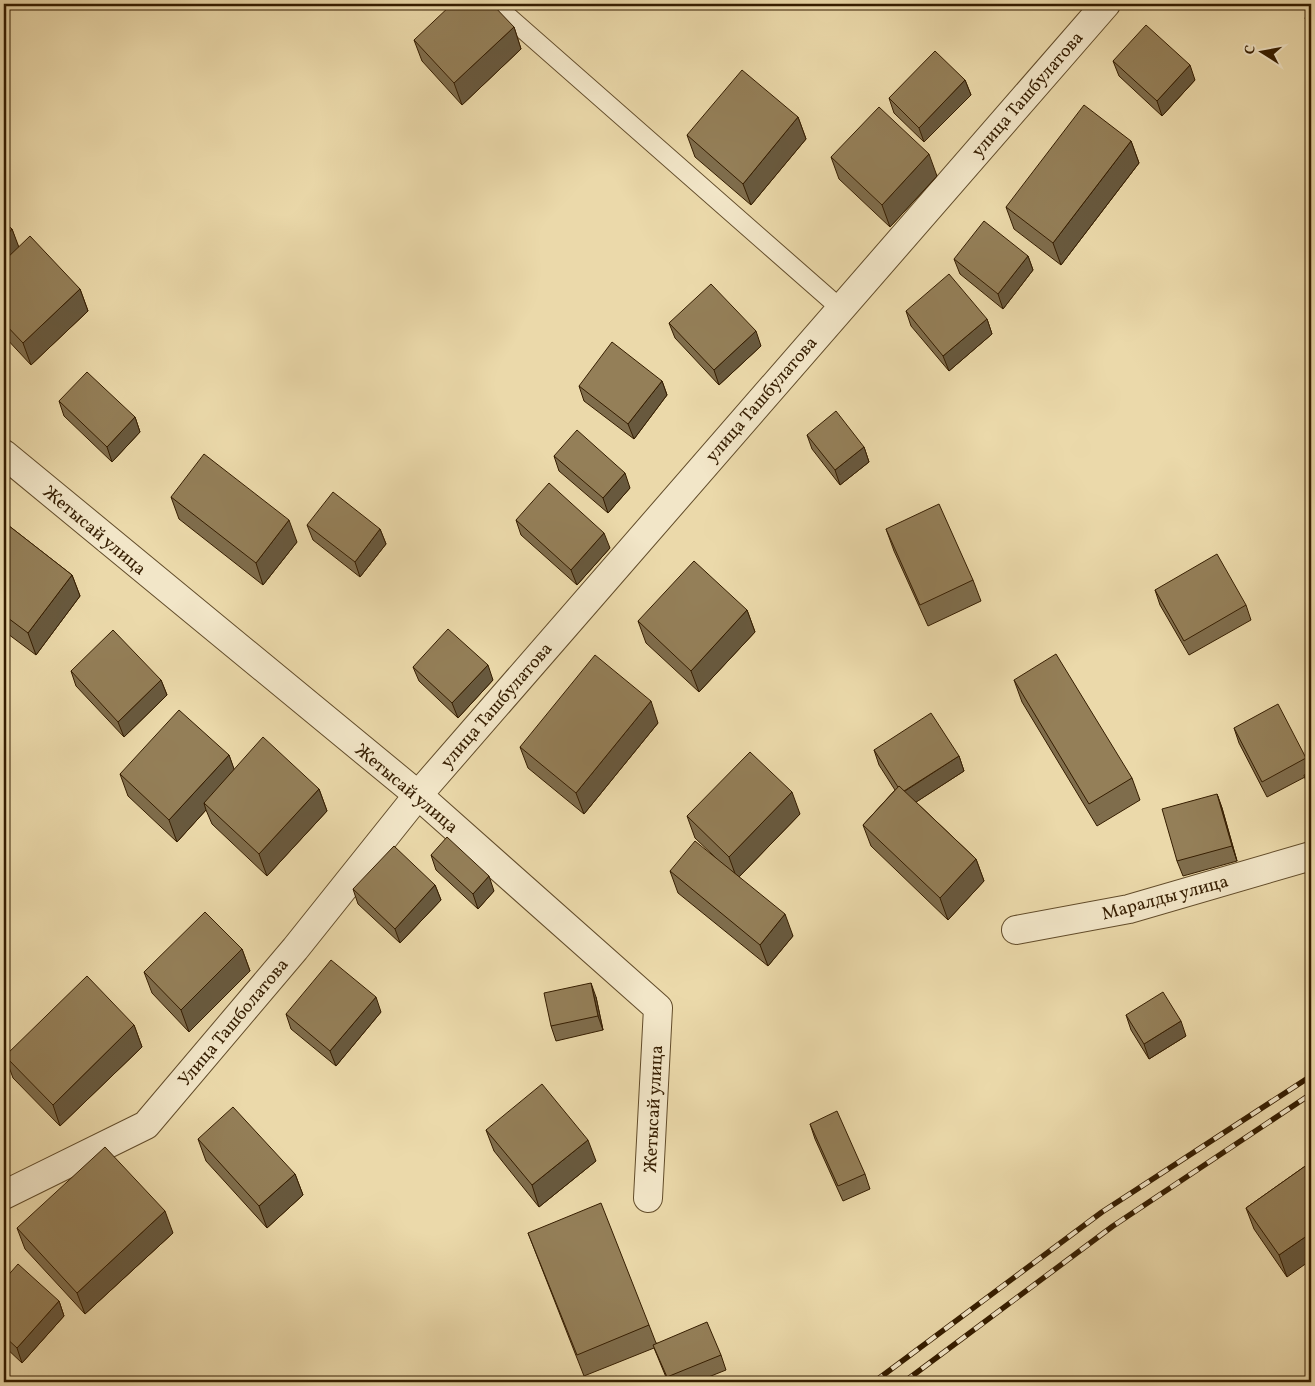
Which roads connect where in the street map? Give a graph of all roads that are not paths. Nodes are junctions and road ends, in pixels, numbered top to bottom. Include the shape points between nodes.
1 (494, 4) edge
2 (1106, 4) edge
3 (840, 308) junction
4 (4, 454) edge
5 (418, 795) junction
6 (1311, 856) edge
7 (1016, 930) dead end
8 (4, 1195) edge
9 (648, 1198) dead end

1 - 3 lane
2 - 3 street, улица Ташбулатова
3 - 5 street, улица Ташбулатова
4 - 5 street, Жетысай улица
5 - 8 street, Улица Ташболатова via 294,949 146,1124
5 - 9 street, Жетысай улица via 658,1008
6 - 7 street, Маралды улица via 1129,909

